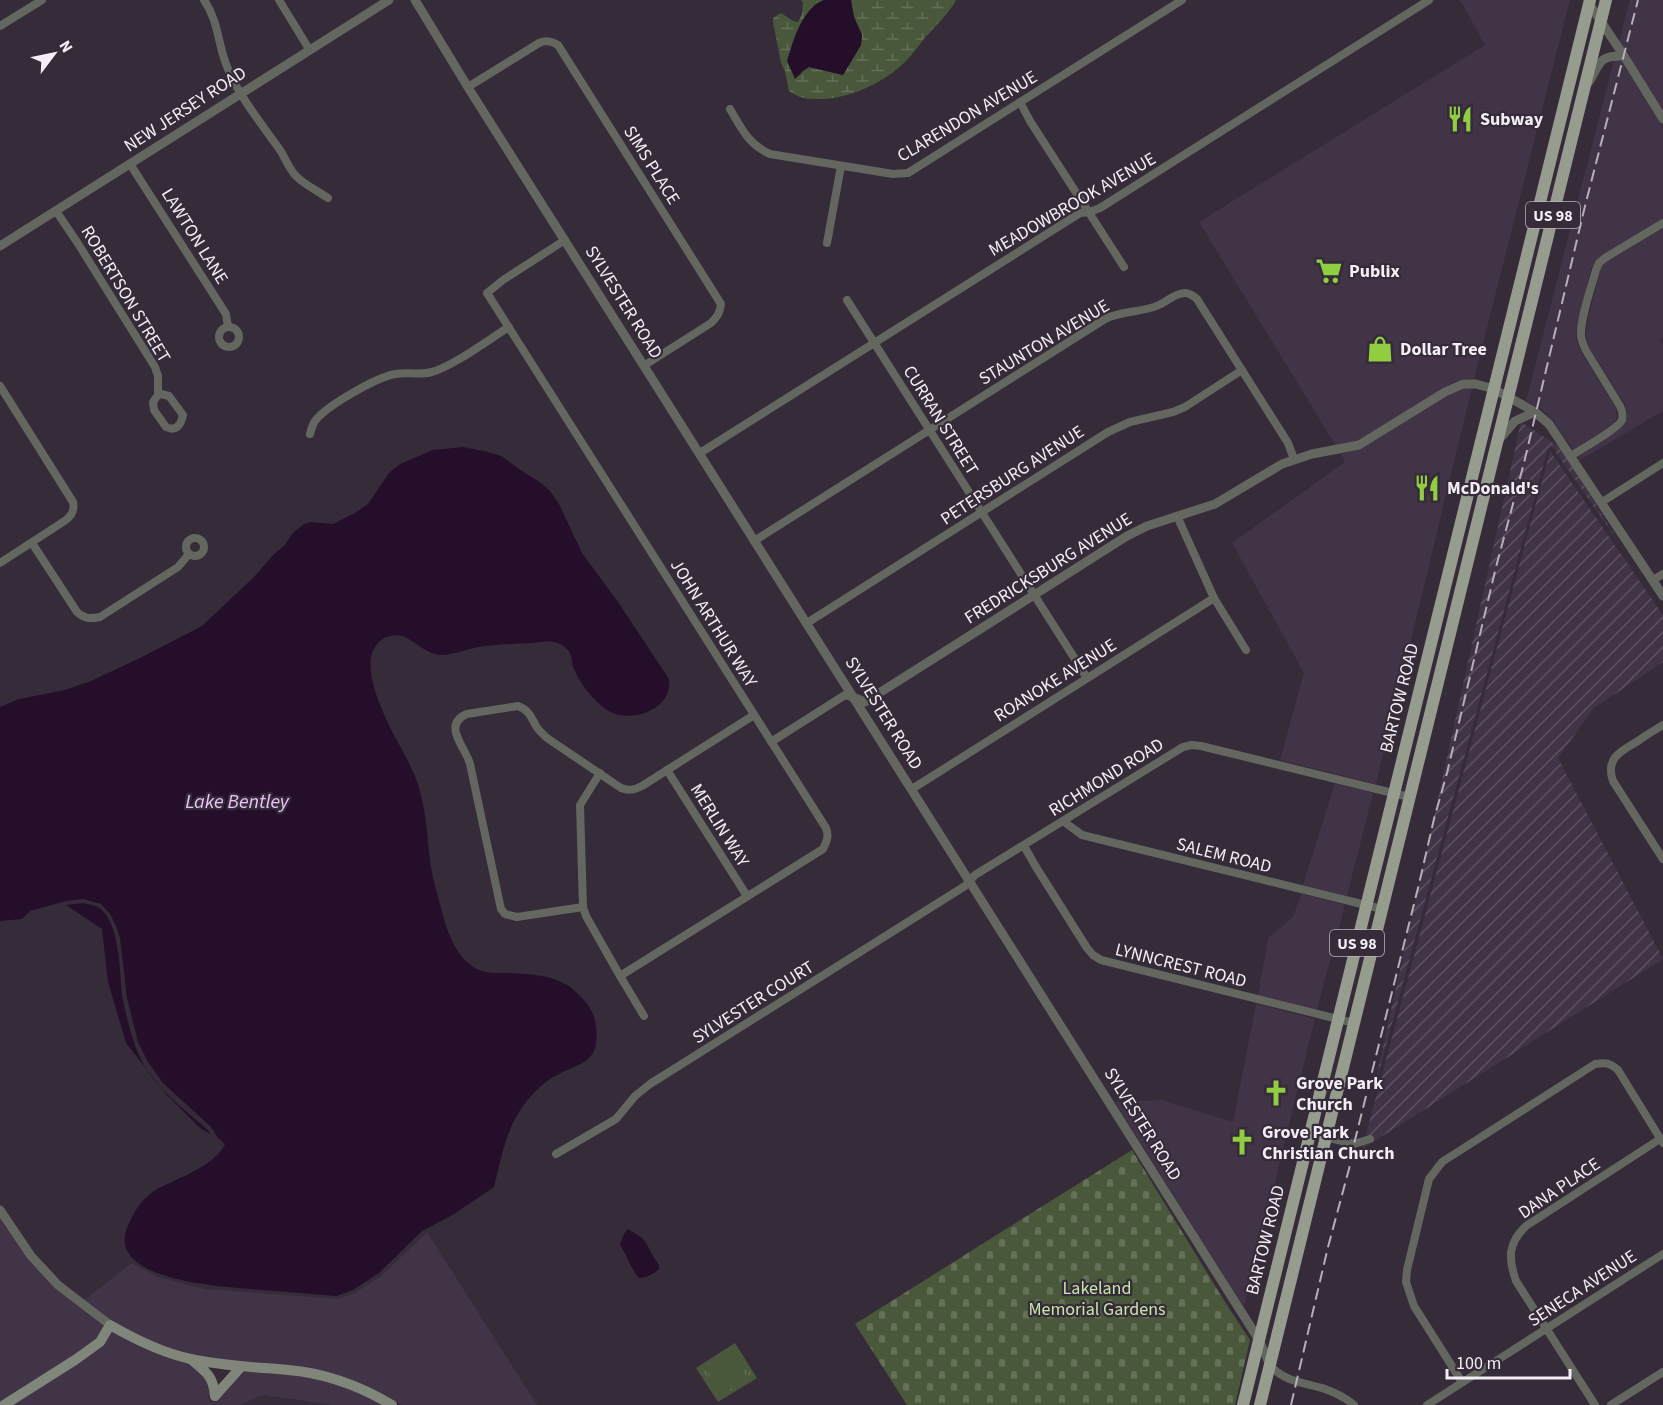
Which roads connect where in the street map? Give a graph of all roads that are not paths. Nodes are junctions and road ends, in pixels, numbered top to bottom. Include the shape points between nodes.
1 (42, 0) edge
2 (204, 0) edge
3 (279, 0) edge
4 (389, 0) edge
5 (415, 0) edge
6 (1182, 0) edge
7 (1429, 0) edge
8 (1606, 0) edge
9 (1588, 1) edge
10 (1601, 22) junction
11 (0, 26) edge
12 (309, 49) junction
13 (1624, 56) junction
14 (468, 87) junction
15 (241, 93) junction
16 (1583, 95) junction
17 (1020, 102) junction
18 (730, 109) dead end
19 (1663, 118) edge
20 (130, 164) junction
21 (841, 166) junction
22 (328, 198) dead end
23 (56, 211) junction
24 (1090, 212) junction
25 (1663, 223) edge
26 (1532, 235) junction
27 (565, 240) junction
28 (827, 243) dead end
29 (0, 246) edge
30 (1124, 267) dead end
31 (1533, 297) junction
32 (847, 300) dead end
33 (228, 327) dead end
34 (509, 327) junction
35 (875, 342) junction
36 (645, 365) junction
37 (1242, 370) junction
38 (0, 386) edge
39 (1494, 389) junction
40 (158, 395) junction
41 (1508, 396) junction
42 (1535, 412) junction
43 (930, 429) junction
44 (310, 434) dead end
45 (1497, 442) junction
46 (700, 453) junction
47 (1571, 456) junction
48 (1294, 459) junction
49 (1663, 463) edge
50 (1602, 502) junction
51 (982, 512) junction
52 (1177, 516) junction
53 (754, 540) junction
54 (32, 543) junction
55 (189, 554) dead end
56 (0, 562) edge
57 (1663, 574) edge
58 (1653, 580) junction
59 (1035, 595) junction
60 (1663, 596) edge
61 (1214, 598) junction
62 (807, 623) junction
63 (1246, 650) dead end
64 (1087, 678) junction
65 (855, 698) junction
66 (754, 715) junction
67 (1663, 725) edge
68 (771, 742) junction
69 (667, 770) junction
70 (600, 773) junction
71 (912, 789) junction
72 (1394, 793) junction
73 (1409, 797) junction
74 (1063, 821) junction
75 (1024, 846) junction
76 (1663, 859) edge
77 (970, 880) junction
78 (747, 896) junction
79 (1366, 906) junction
80 (583, 907) junction
81 (1382, 909) junction
82 (620, 976) junction
83 (644, 1016) dead end
84 (1338, 1020) junction
85 (1354, 1023) junction
86 (1310, 1133) junction
87 (1326, 1137) junction
88 (1370, 1139) dead end
89 (1662, 1141) edge
90 (556, 1154) dead end
91 (0, 1210) edge
92 (1663, 1254) edge
93 (110, 1325) junction
94 (1547, 1329) junction
95 (1259, 1340) junction
96 (190, 1359) junction
97 (1270, 1365) junction
98 (241, 1367) junction
99 (1663, 1372) edge
100 (1462, 1382) junction
101 (4, 1405) edge
102 (392, 1405) edge
103 (1243, 1405) edge
104 (1260, 1405) edge
105 (1354, 1405) edge
106 (1427, 1405) edge
107 (1594, 1405) edge
108 (1611, 1405) edge

1 - 11 street
2 - 15 street via 212,13 228,70
3 - 12 street
4 - 12 street, NEW JERSEY ROAD
5 - 14 street, SYLVESTER ROAD
6 - 17 street, CLARENDON AVENUE
7 - 24 street, MEADOWBROOK AVENUE
8 - 10 main road, BARTOW ROAD / US 98
9 - 10 street
9 - 26 main road, BARTOW ROAD / US 98
10 - 13 street
10 - 16 main road, BARTOW ROAD / US 98
12 - 15 street, NEW JERSEY ROAD
13 - 16 street via 1603,59
13 - 19 street
14 - 27 street, SYLVESTER ROAD
14 - 36 street, SIMS PLACE via 545,40 558,45 721,304 711,323
15 - 20 street, NEW JERSEY ROAD
15 - 22 street via 291,171
16 - 31 main road, BARTOW ROAD / US 98
17 - 21 street, CLARENDON AVENUE via 908,172 893,174
17 - 24 street
18 - 21 street, CLARENDON AVENUE via 759,149
20 - 23 street, NEW JERSEY ROAD
20 - 33 street, LAWTON LANE via 226,314
21 - 28 street
23 - 29 street, NEW JERSEY ROAD
23 - 40 street, ROBERTSON STREET via 155,367
24 - 30 street
24 - 35 street, MEADOWBROOK AVENUE via 1080,213
25 - 47 street via 1605,258 1596,270 1581,335 1583,346 1620,406 1622,419
26 - 31 main road via 1536,247 1530,279
26 - 39 main road, BARTOW ROAD / US 98
27 - 34 street, JOHN ARTHUR WAY via 487,293
27 - 36 street, SYLVESTER ROAD
31 - 41 main road, BARTOW ROAD / US 98
32 - 35 street, CURRAN STREET
34 - 44 street via 432,372 396,374 375,381 325,411
34 - 66 street, JOHN ARTHUR WAY
35 - 43 street, CURRAN STREET
35 - 46 street, MEADOWBROOK AVENUE
36 - 46 street, SYLVESTER ROAD
37 - 43 street, STAUNTON AVENUE via 1197,299 1191,294 1177,294 1150,309 1122,312 1105,319
37 - 48 street, STAUNTON AVENUE
37 - 51 street, PETERSBURG AVENUE via 1185,407 1113,429
38 - 54 street via 73,501 72,515
39 - 41 street, FREDRICKSBURG AVENUE
39 - 48 street, FREDRICKSBURG AVENUE via 1470,383 1454,387 1359,446
39 - 72 main road, BARTOW ROAD / US 98
40 - 40 street, ROBERTSON STREET via 153,402 154,410 166,427 177,428 183,415 169,396
41 - 42 street, FREDRICKSBURG AVENUE
41 - 45 main road, BARTOW ROAD / US 98
42 - 45 street via 1515,421
42 - 47 street, FREDRICKSBURG AVENUE via 1549,424
43 - 51 street, CURRAN STREET
43 - 53 street, STAUNTON AVENUE
45 - 73 main road, BARTOW ROAD / US 98
46 - 53 street, SYLVESTER ROAD
47 - 50 street, FREDRICKSBURG AVENUE
48 - 52 street, FREDRICKSBURG AVENUE via 1221,501
49 - 50 street
50 - 58 street, FREDRICKSBURG AVENUE
51 - 59 street, CURRAN STREET
51 - 62 street, PETERSBURG AVENUE
52 - 59 street, FREDRICKSBURG AVENUE via 1127,536
52 - 61 street
53 - 62 street, SYLVESTER ROAD
54 - 55 street via 73,608 92,619 178,567
54 - 56 street
57 - 58 street
58 - 60 street, FREDRICKSBURG AVENUE
59 - 64 street, CURRAN STREET
59 - 65 street, FREDRICKSBURG AVENUE via 865,702
61 - 63 street
61 - 64 street, ROANOKE AVENUE
62 - 65 street, SYLVESTER ROAD
64 - 71 street, ROANOKE AVENUE
65 - 68 street via 845,695
65 - 71 street, SYLVESTER ROAD
66 - 68 street, JOHN ARTHUR WAY
66 - 69 street
67 - 76 street via 1616,755 1611,765 1613,781
68 - 78 street, JOHN ARTHUR WAY via 828,834 827,842 823,849
69 - 70 street via 634,790 621,788
69 - 78 street, MERLIN WAY
70 - 80 street via 579,805
70 - 80 street via 547,738 525,708 467,714 456,723 456,737 470,764 501,909 517,917
71 - 77 street, SYLVESTER ROAD
72 - 73 street, RICHMOND ROAD
72 - 74 street, RICHMOND ROAD via 1192,745 1170,753
72 - 79 main road, BARTOW ROAD / US 98
73 - 81 main road, BARTOW ROAD / US 98
74 - 75 street, RICHMOND ROAD
74 - 79 street, SALEM ROAD via 1082,835
75 - 77 street, RICHMOND ROAD
75 - 84 street, LYNNCREST ROAD via 1087,948 1101,960
77 - 90 street, SYLVESTER COURT via 650,1084 616,1119
77 - 95 street, SYLVESTER ROAD
78 - 82 street, JOHN ARTHUR WAY
79 - 81 street, SALEM ROAD
79 - 84 main road, BARTOW ROAD / US 98
80 - 82 street
81 - 85 main road, BARTOW ROAD / US 98
82 - 83 street
84 - 85 street, LYNNCREST ROAD
84 - 86 main road, BARTOW ROAD / US 98
85 - 87 main road, BARTOW ROAD / US 98
86 - 87 street
86 - 95 main road, BARTOW ROAD / US 98
87 - 88 street via 1354,1144
87 - 97 main road, BARTOW ROAD / US 98
89 - 94 street, DANA PLACE via 1540,1215 1517,1234 1510,1264 1516,1281
89 - 100 street via 1617,1070 1603,1062 1442,1162 1429,1179 1406,1282 1414,1306
91 - 93 street via 31,1256 58,1285
92 - 94 street, SENECA AVENUE
93 - 96 main road via 166,1353
93 - 101 main road via 100,1342
94 - 100 street, SENECA AVENUE
94 - 107 street, DANA PLACE
95 - 97 street, SYLVESTER ROAD
95 - 103 main road, BARTOW ROAD / US 98
96 - 98 main road
96 - 98 main road via 209,1375 214,1396
97 - 104 main road, BARTOW ROAD / US 98
97 - 105 street via 1283,1377 1327,1390
98 - 102 main road via 317,1374 345,1382
99 - 108 street
100 - 106 street, SENECA AVENUE

